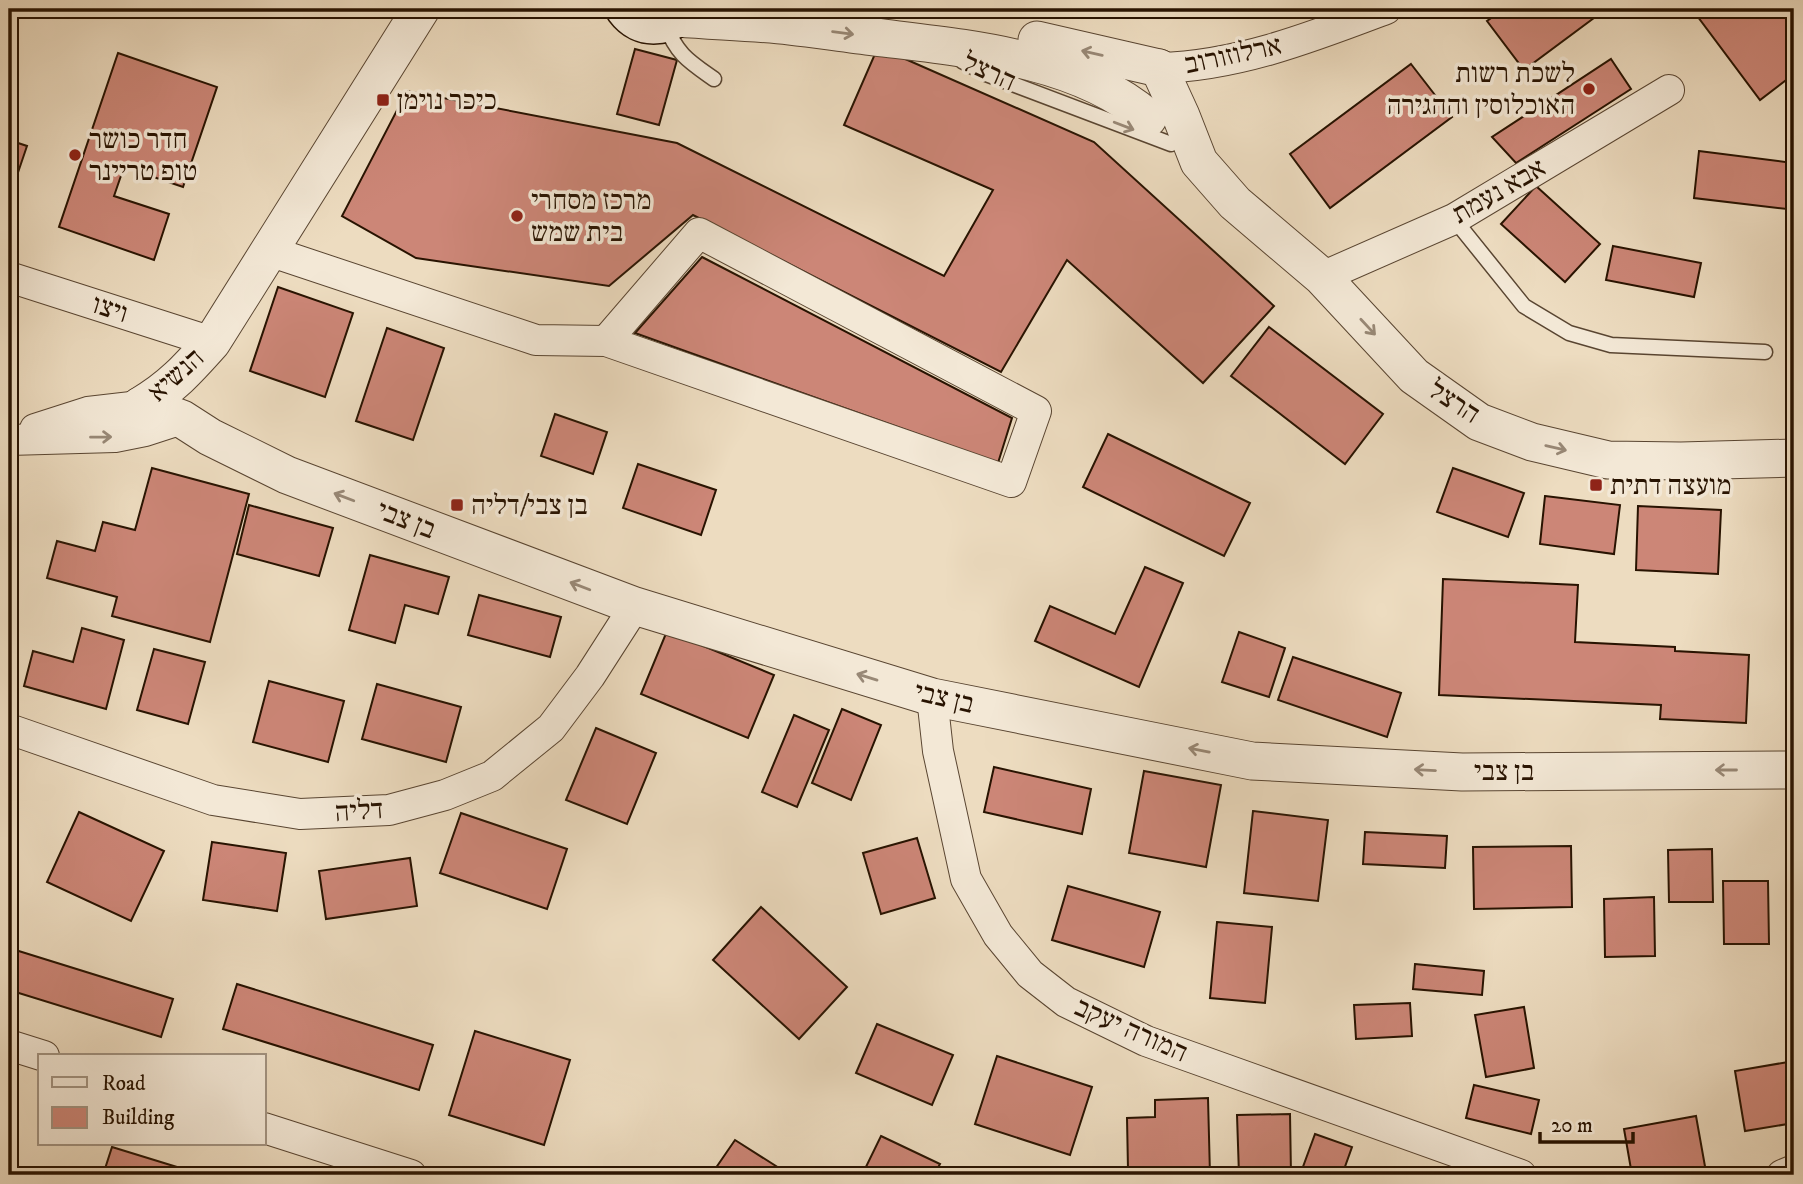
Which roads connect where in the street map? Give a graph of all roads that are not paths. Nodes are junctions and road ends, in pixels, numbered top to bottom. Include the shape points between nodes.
1 (421, 9) edge
2 (850, 9) edge
3 (1386, 9) edge
4 (615, 10) edge
5 (677, 17) edge
6 (1159, 68) junction
7 (714, 79) dead end
8 (1668, 90) dead end
9 (1172, 141) junction
10 (1454, 219) junction
11 (269, 251) junction
12 (9, 277) edge
13 (1322, 277) junction
14 (606, 341) junction
15 (212, 342) junction
16 (1765, 352) dead end
17 (140, 406) junction
18 (182, 419) junction
19 (9, 439) edge
20 (1794, 458) edge
21 (635, 606) junction
22 (932, 697) junction
23 (9, 729) edge
24 (1794, 771) edge
25 (9, 1045) edge
26 (38, 1054) edge
27 (266, 1129) edge
28 (1794, 1170) edge
29 (411, 1175) edge
30 (1521, 1175) edge
31 (1782, 1175) edge

1 - 11 street
6 -> 2 street, הרצל via 1016,36
3 - 6 street, ארלוזורוב via 1306,39 1227,61
4 - 5 main road via 645,23
5 - 7 lane via 673,45 688,62
5 -> 9 street, הרצל via 790,26 996,55 1075,75 1116,95
6 - 9 street, הרצל via 1181,116
6 - 9 street via 1144,106
8 - 10 street, אבא נעמת
9 - 13 street, הרצל via 1235,203
10 - 13 street, אבא נעמת
10 - 16 lane via 1524,306 1569,333 1611,345
11 - 14 street via 536,341
11 - 15 street
12 - 15 street, ויצו
13 -> 20 street, הרצל via 1414,376 1479,422 1532,442 1608,460
14 - 14 street via 1011,482 1036,411 699,233
15 - 17 street, הנשיא via 181,377
15 - 18 street, הנשיא via 201,390
17 - 18 street, בן צבי
17 - 19 street, הנשיא via 88,412
19 -> 18 street, הנשיא via 115,437
21 -> 18 street, בן צבי via 287,475
22 -> 21 street, בן צבי
21 - 23 street, דליה via 551,728 492,776 389,810 300,814 213,800
24 -> 22 street, בן צבי via 1462,772 1252,761
22 - 30 street, המורה יעקב via 938,751 966,879 998,935 1030,974 1066,1002 1146,1041
25 - 26 street
27 - 29 street
28 - 31 street

